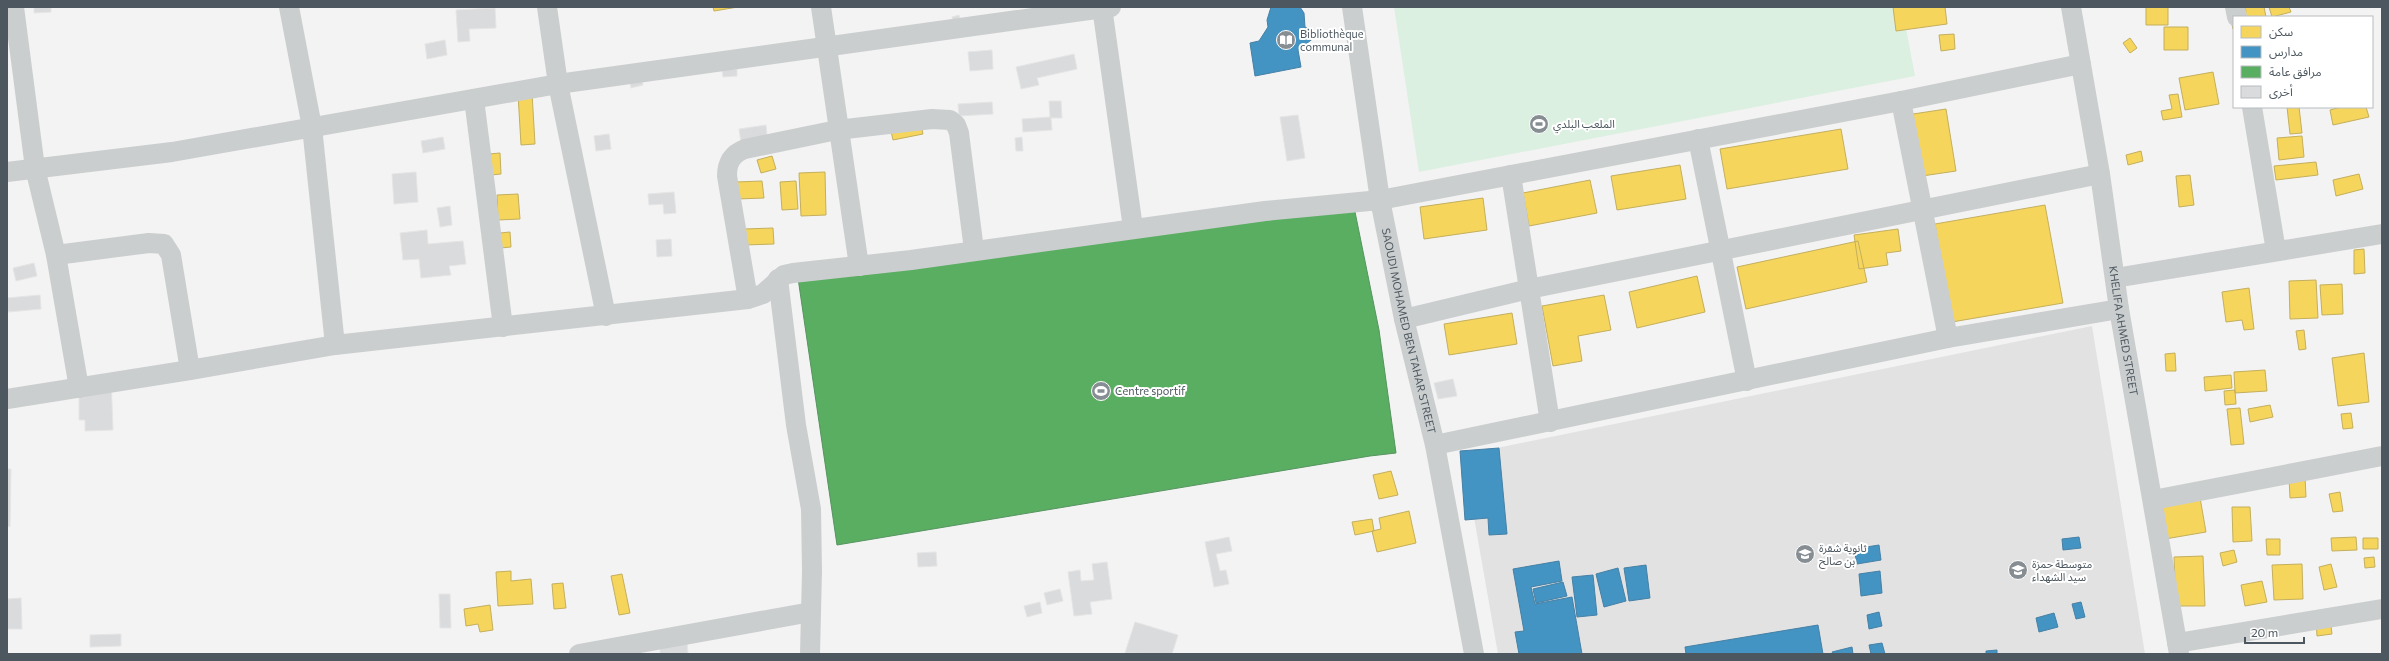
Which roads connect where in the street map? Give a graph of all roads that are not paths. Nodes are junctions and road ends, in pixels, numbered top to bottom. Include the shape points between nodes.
1 (14, 7) edge
2 (289, 7) edge
3 (547, 7) edge
4 (821, 7) edge
5 (1105, 7) edge
6 (1352, 7) edge
7 (2071, 7) edge
8 (827, 45) junction
9 (2081, 64) junction
10 (558, 84) junction
11 (474, 99) junction
12 (1901, 101) junction
13 (2252, 108) edge
14 (312, 127) junction
15 (838, 130) junction
16 (1698, 139) junction
17 (35, 168) junction
18 (7, 172) edge
19 (2100, 174) junction
20 (1511, 175) junction
21 (1380, 200) junction
22 (1922, 210) junction
23 (1134, 228) junction
24 (2382, 234) edge
25 (974, 250) junction
26 (1721, 251) junction
27 (2276, 251) junction
28 (56, 255) junction
29 (859, 266) junction
30 (778, 278) junction
31 (2115, 278) junction
32 (1529, 289) junction
33 (748, 299) junction
34 (2119, 309) junction
35 (606, 316) junction
36 (1404, 319) junction
37 (503, 327) junction
38 (1948, 338) junction
39 (335, 344) junction
40 (190, 370) junction
41 (1747, 382) junction
42 (79, 388) junction
43 (7, 399) edge
44 (1550, 422) junction
45 (1435, 446) junction
46 (2382, 456) edge
47 (2153, 500) junction
48 (2382, 609) edge
49 (811, 612) junction
50 (2178, 648) edge
51 (579, 654) edge
52 (810, 654) edge
53 (1474, 654) edge

1 - 17 street
2 - 14 street
3 - 10 street
4 - 8 street
5 - 8 street
5 - 23 street
6 - 21 street, SAOUDI MOHAMED BEN TAHAR STREET
7 - 9 street, KHELIFA AHMED STREET
8 - 10 street
8 - 15 street
9 - 12 street
9 - 19 street, KHELIFA AHMED STREET
10 - 11 street
10 - 35 street
11 - 14 street
11 - 37 street
12 - 16 street
12 - 22 street
13 - 27 street
14 - 17 street via 172,152
14 - 39 street
15 - 25 street via 932,119 950,120 956,125
15 - 29 street
15 - 33 street via 745,149 730,159 727,176
16 - 20 street
16 - 26 street
17 - 18 street
17 - 28 street
19 - 22 street
19 - 31 street, KHELIFA AHMED STREET
20 - 21 street
20 - 32 street
21 - 23 street via 1265,211
21 - 36 street, SAOUDI MOHAMED BEN TAHAR STREET
22 - 26 street
22 - 38 street
23 - 25 street
24 - 27 street
25 - 29 street
26 - 32 street
26 - 41 street
27 - 31 street
28 - 40 street via 149,243 164,244 171,255
28 - 42 street
29 - 30 street via 793,273
30 - 33 street via 763,294
30 - 49 street via 796,425 811,509
31 - 34 street, KHELIFA AHMED STREET
32 - 36 street
32 - 44 street
33 - 35 street
34 - 38 street
34 - 47 street, KHELIFA AHMED STREET
35 - 37 street
36 - 45 street, SAOUDI MOHAMED BEN TAHAR STREET
37 - 39 street
38 - 41 street
39 - 40 street
40 - 42 street
41 - 44 street
42 - 43 street
44 - 45 street
45 - 53 street, SAOUDI MOHAMED BEN TAHAR STREET
46 - 47 street
47 - 50 street, KHELIFA AHMED STREET
48 - 50 street
49 - 51 street
49 - 52 street

